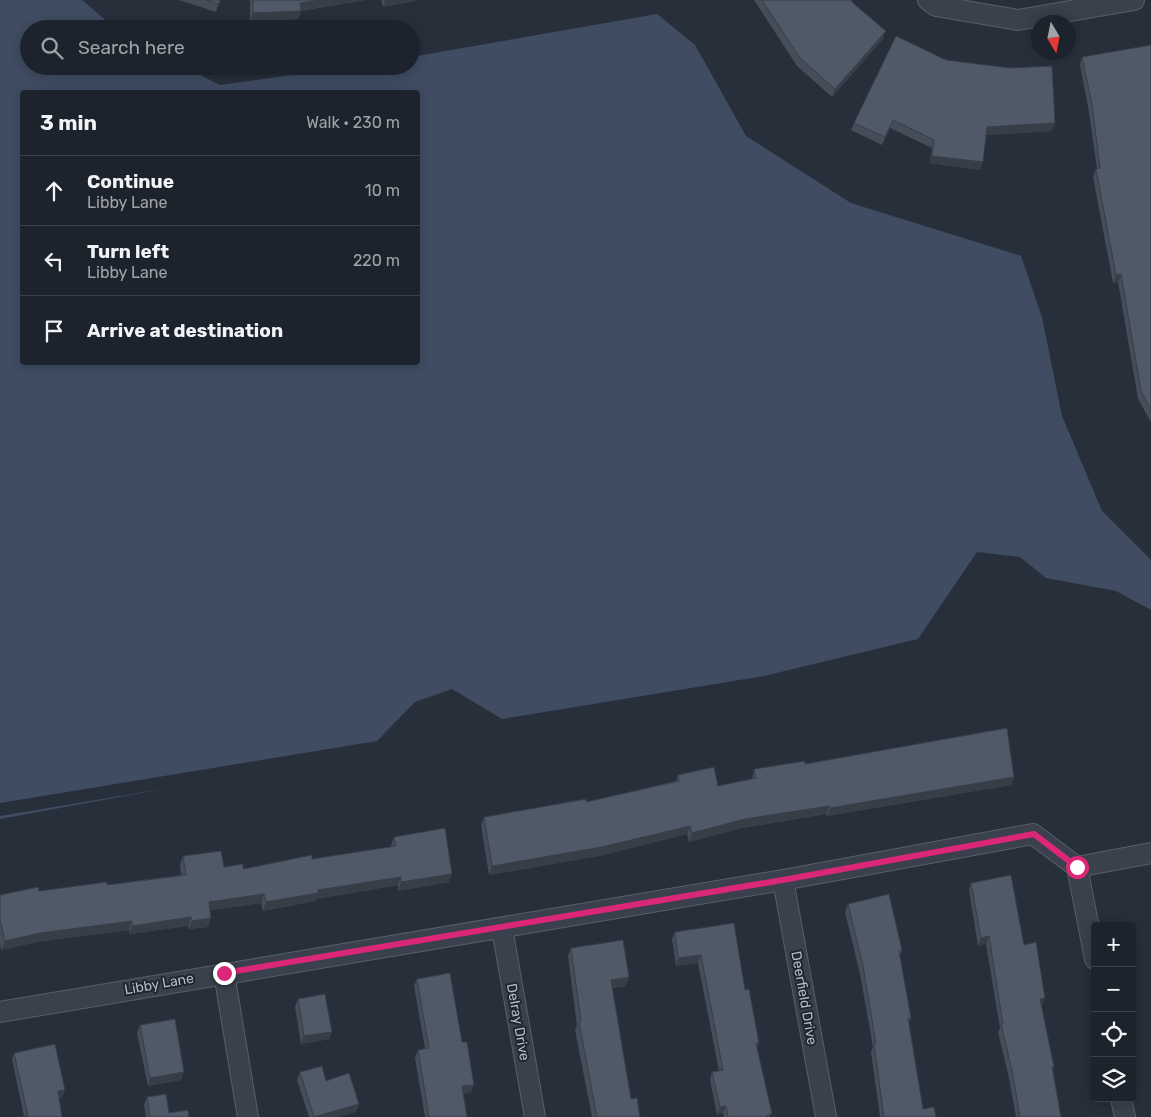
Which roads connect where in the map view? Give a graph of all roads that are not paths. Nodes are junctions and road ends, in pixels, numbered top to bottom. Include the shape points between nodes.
1 (928, 0) edge
2 (1134, 0) edge
3 (1151, 853) edge
4 (1077, 867) junction
5 (783, 880) junction
6 (502, 928) junction
7 (1091, 939) edge
8 (224, 973) junction
9 (0, 1012) edge
10 (1122, 1102) edge
11 (248, 1117) edge
12 (535, 1117) edge
13 (826, 1117) edge
14 (1125, 1117) edge

1 - 2 street via 936,6 1018,20
3 - 4 street
4 - 5 street, Libby Lane via 1034,834
4 - 7 street
5 - 6 street, Libby Lane
5 - 13 street, Deerfield Drive
6 - 8 street, Libby Lane
6 - 12 street, Delray Drive
8 - 9 street, Libby Lane
8 - 11 street
10 - 14 street

